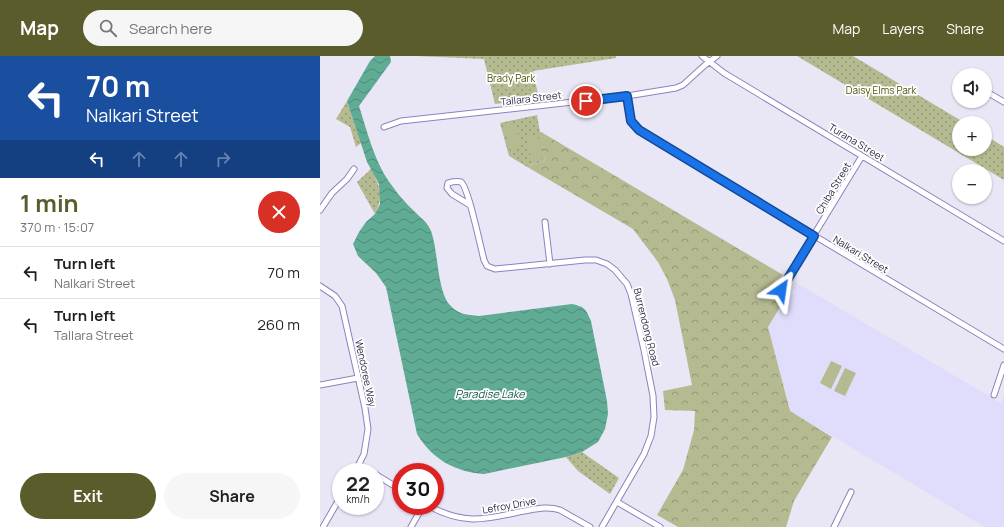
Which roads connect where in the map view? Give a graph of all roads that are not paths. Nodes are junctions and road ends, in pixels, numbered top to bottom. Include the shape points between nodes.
1 (702, 56) edge
2 (717, 56) edge
3 (709, 62) junction
4 (992, 94) edge
5 (627, 96) junction
6 (1004, 102) edge
7 (384, 128) dead end
8 (862, 156) junction
9 (354, 169) dead end
10 (470, 205) junction
11 (320, 210) edge
12 (546, 222) dead end
13 (814, 236) junction
14 (1004, 241) edge
15 (550, 264) junction
16 (320, 286) edge
17 (781, 290) dead end
18 (1004, 349) edge
19 (1004, 365) edge
20 (358, 378) junction
21 (320, 385) edge
22 (994, 395) dead end
23 (360, 463) edge
24 (851, 492) dead end
25 (617, 502) junction
26 (332, 511) edge
27 (444, 514) edge
28 (418, 515) edge
29 (322, 527) edge
30 (411, 527) edge
31 (590, 527) edge
32 (602, 527) edge
33 (660, 527) edge
34 (834, 527) edge

1 - 3 street, Turana Street
2 - 3 street, Tallara Street
3 - 5 street, Tallara Street via 676,88
3 - 8 street, Turana Street
4 - 6 street
5 - 7 street, Tallara Street via 401,121
5 - 13 street, Nalkari Street via 631,121 639,130
8 - 13 street, Chiba Street
8 - 14 street, Turana Street
9 - 11 street
10 - 10 street, Burrendong Road via 449,192 448,183 462,183
10 - 15 street, Burrendong Road via 487,266 495,269
12 - 15 street
13 - 17 street, Chiba Street
13 - 18 street, Nalkari Street
15 - 25 street, Burrendong Road via 585,260 607,264 624,280 631,294 653,396 654,416 651,436 644,454
16 - 20 street, Wendoree Way via 335,296 342,306
19 - 22 street
20 - 21 street
20 - 23 street, Wendoree Way via 368,429 366,446
24 - 34 street
25 - 32 street, Burrendong Road
25 - 33 street
26 - 29 street
27 - 31 street, Lefroy Drive via 475,520 556,508
28 - 30 street

